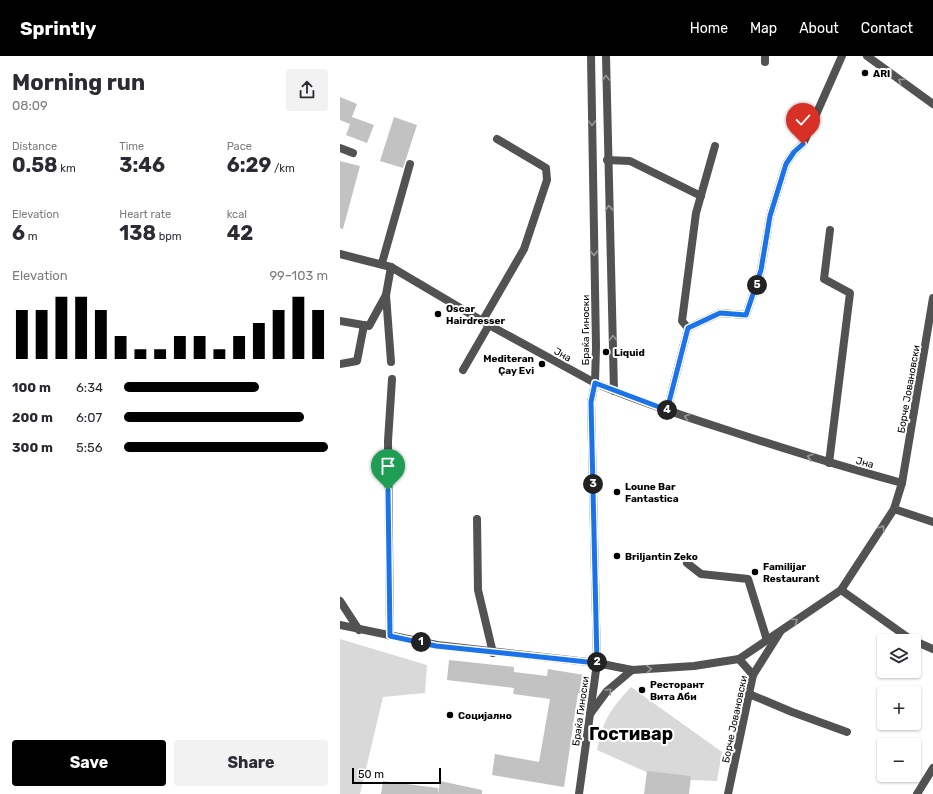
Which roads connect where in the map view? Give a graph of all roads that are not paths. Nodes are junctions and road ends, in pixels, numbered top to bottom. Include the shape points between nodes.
1 (591, 56) edge
2 (606, 56) edge
3 (842, 56) edge
4 (867, 56) edge
5 (933, 104) edge
6 (497, 139) dead end
7 (714, 146) dead end
8 (340, 148) edge
9 (353, 153) dead end
10 (607, 160) junction
11 (410, 164) dead end
12 (701, 196) junction
13 (830, 230) dead end
14 (340, 254) edge
15 (382, 264) junction
16 (391, 267) junction
17 (386, 295) junction
18 (933, 298) edge
19 (340, 321) edge
20 (486, 322) junction
21 (364, 325) junction
22 (688, 328) junction
23 (391, 362) dead end
24 (340, 364) edge
25 (463, 370) dead end
26 (392, 379) dead end
27 (595, 383) junction
28 (614, 391) junction
29 (667, 410) junction
30 (830, 463) junction
31 (902, 483) junction
32 (894, 509) junction
33 (477, 519) dead end
34 (933, 522) edge
35 (687, 563) dead end
36 (841, 590) junction
37 (340, 602) edge
38 (340, 625) edge
39 (359, 630) junction
40 (780, 632) junction
41 (390, 636) junction
42 (768, 640) junction
43 (933, 649) edge
44 (493, 653) junction
45 (739, 659) junction
46 (597, 663) junction
47 (632, 670) junction
48 (753, 675) junction
49 (749, 694) junction
50 (589, 715) junction
51 (846, 732) dead end
52 (933, 768) edge
53 (579, 794) edge
54 (728, 794) edge
55 (917, 794) edge

1 -> 27 street, Браќа Гиноски
10 -> 2 street
3 - 22 street via 803,144 786,164 770,216 761,270 746,315 720,313
5 -> 4 street
6 - 20 street via 546,168 547,180 524,249
7 - 12 street
8 - 9 street
10 - 12 street via 630,161
28 -> 10 street
11 - 15 street
12 - 22 street via 696,213 682,320
13 - 30 street via 824,279 850,293
14 - 15 street, Јна
15 - 16 street, Јна
16 - 17 street
16 - 20 street, Јна
17 - 21 street via 369,326
17 - 23 street
18 - 31 street, Борче Јовановски
19 - 21 street
20 - 25 street
20 - 27 street, Јна
21 - 24 street via 357,361
22 - 29 street
26 - 41 street via 388,441
27 - 28 street, Јна
27 - 46 street, Браќа Гиноски via 591,402
28 - 29 street, Јна
30 -> 29 street, Јна
30 - 31 street, Јна
31 - 32 street, Борче Јовановски
32 - 34 street
36 -> 32 street, Борче Јовановски
33 - 44 street via 478,590
35 - 42 street via 701,574 748,578
40 -> 36 street
36 - 43 street via 910,639
37 - 39 street
38 - 39 street
39 - 41 street
40 - 42 street
40 - 48 street, Борче Јовановски
41 - 44 street via 436,646
42 - 45 street
44 - 46 street
47 -> 45 street via 694,666
45 - 48 street
46 - 47 street
46 - 50 street, Браќа Гиноски
50 -> 47 street via 608,691
48 - 49 street, Борче Јовановски
49 - 51 street
49 - 54 street, Борче Јовановски
50 - 53 street, Браќа Гиноски
52 - 55 street

